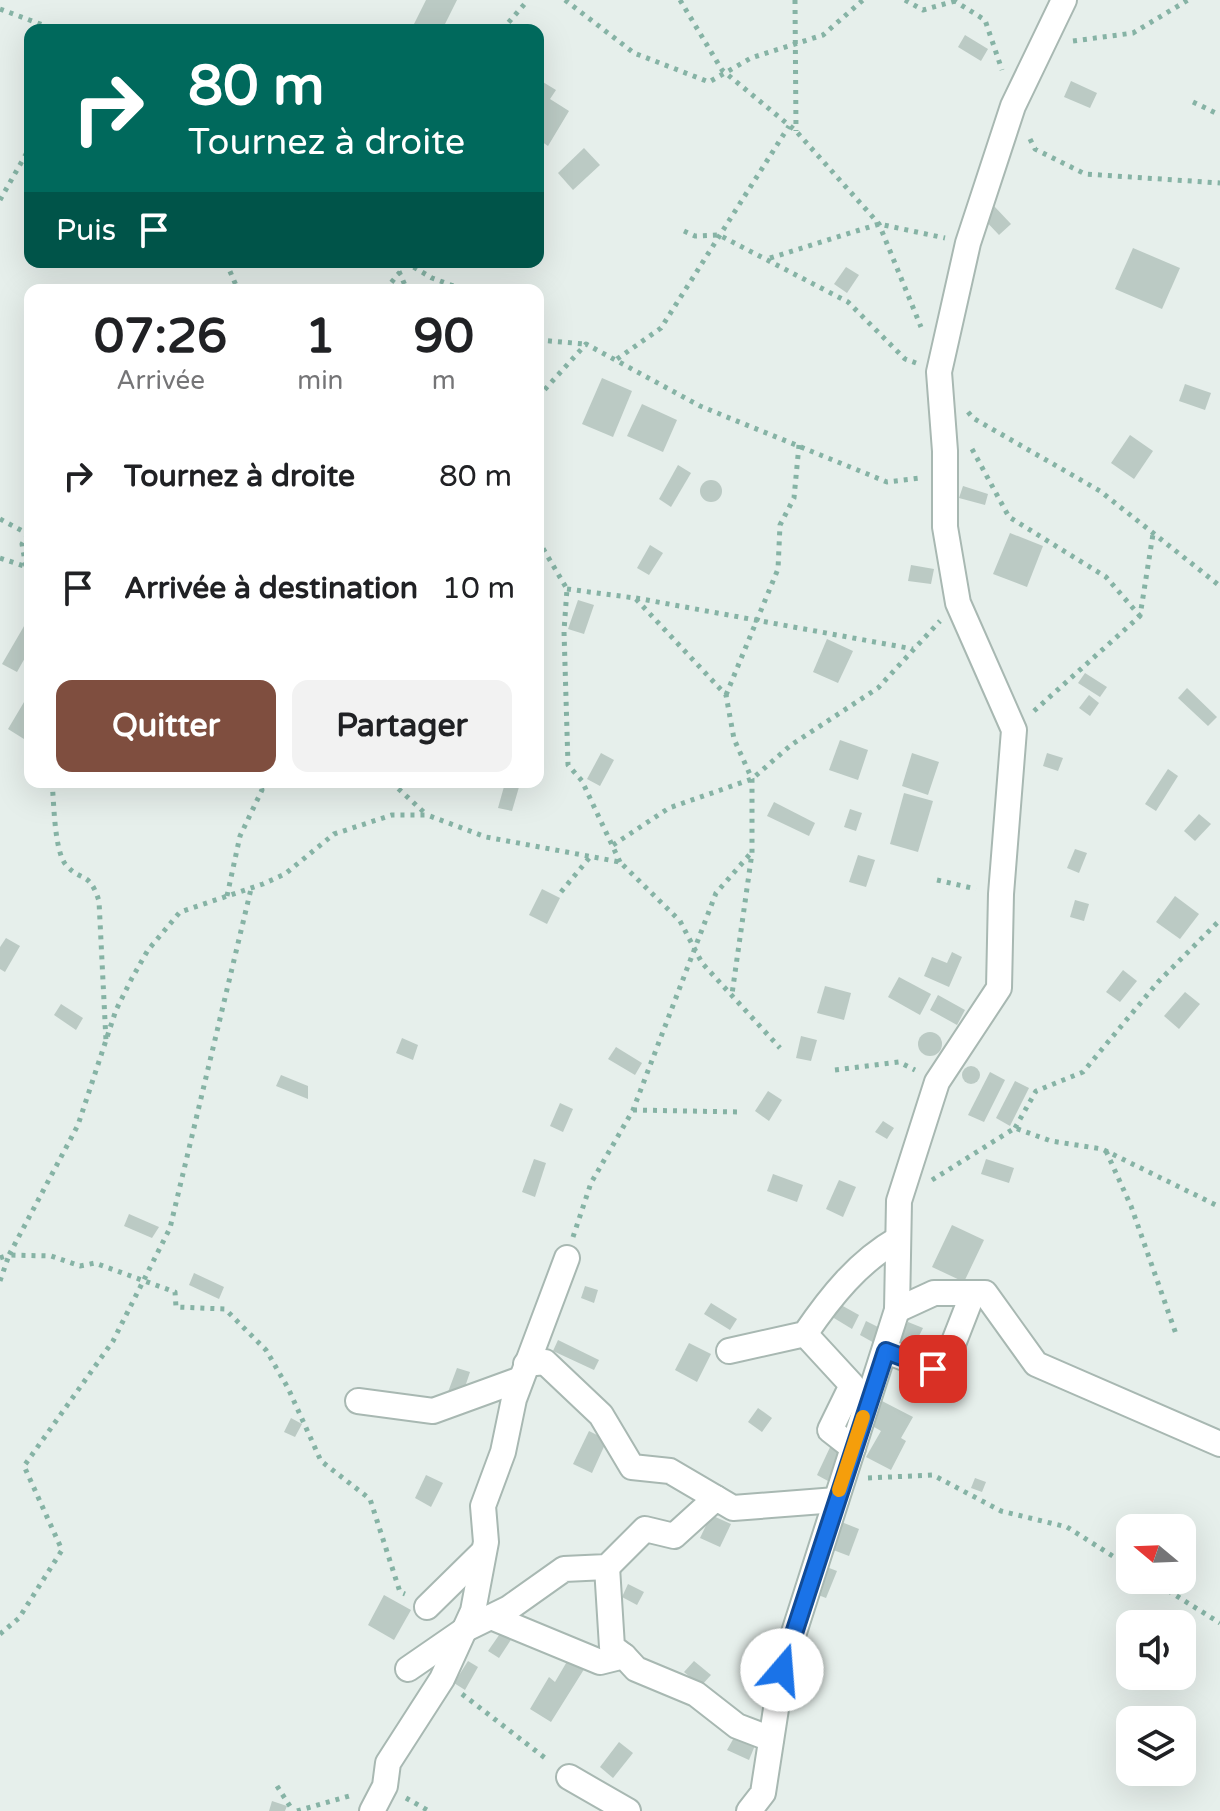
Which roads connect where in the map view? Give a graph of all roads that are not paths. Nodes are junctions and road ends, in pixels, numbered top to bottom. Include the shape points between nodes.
1 (1064, 0) edge
2 (898, 1239) junction
3 (567, 1258) road end
4 (973, 1293) junction
5 (897, 1310) junction
6 (805, 1334) junction
7 (729, 1351) dead end
8 (886, 1351) junction
9 (524, 1372) junction
10 (358, 1401) dead end
11 (1220, 1444) edge
12 (853, 1448) junction
13 (839, 1490) junction
14 (716, 1498) junction
15 (483, 1552) junction
16 (607, 1567) junction
17 (427, 1607) road end
18 (491, 1617) junction
19 (466, 1629) junction
20 (624, 1656) junction
21 (408, 1669) dead end
22 (771, 1739) junction
23 (569, 1777) road end
24 (372, 1811) edge
25 (628, 1811) edge
26 (749, 1811) edge

1 - 2 street via 1013,106 968,243 939,372 945,527 958,603 1014,730 999,988 937,1082 899,1201
2 - 5 street
2 - 6 street via 872,1254 831,1296
3 - 9 street
4 - 5 street via 934,1293
4 - 8 street via 948,1357 933,1369
4 - 11 street via 985,1293 1036,1364
5 - 8 street
6 - 7 street
6 - 12 street via 852,1385 830,1430
8 - 12 street
9 - 10 street via 433,1411
9 - 14 street via 545,1362 601,1415 632,1467 670,1471
9 - 15 street via 483,1506
12 - 13 street
13 - 14 street via 733,1508
13 - 22 street via 782,1670
14 - 16 street via 674,1536 645,1529
15 - 17 street
15 - 19 street
16 - 18 street via 564,1569
16 - 20 street via 612,1647
18 - 19 street
18 - 20 street via 600,1662
19 - 21 street
19 - 24 street via 442,1679 388,1763 385,1786
20 - 22 street via 636,1669 696,1694 737,1726
22 - 26 street via 763,1793
23 - 25 street

